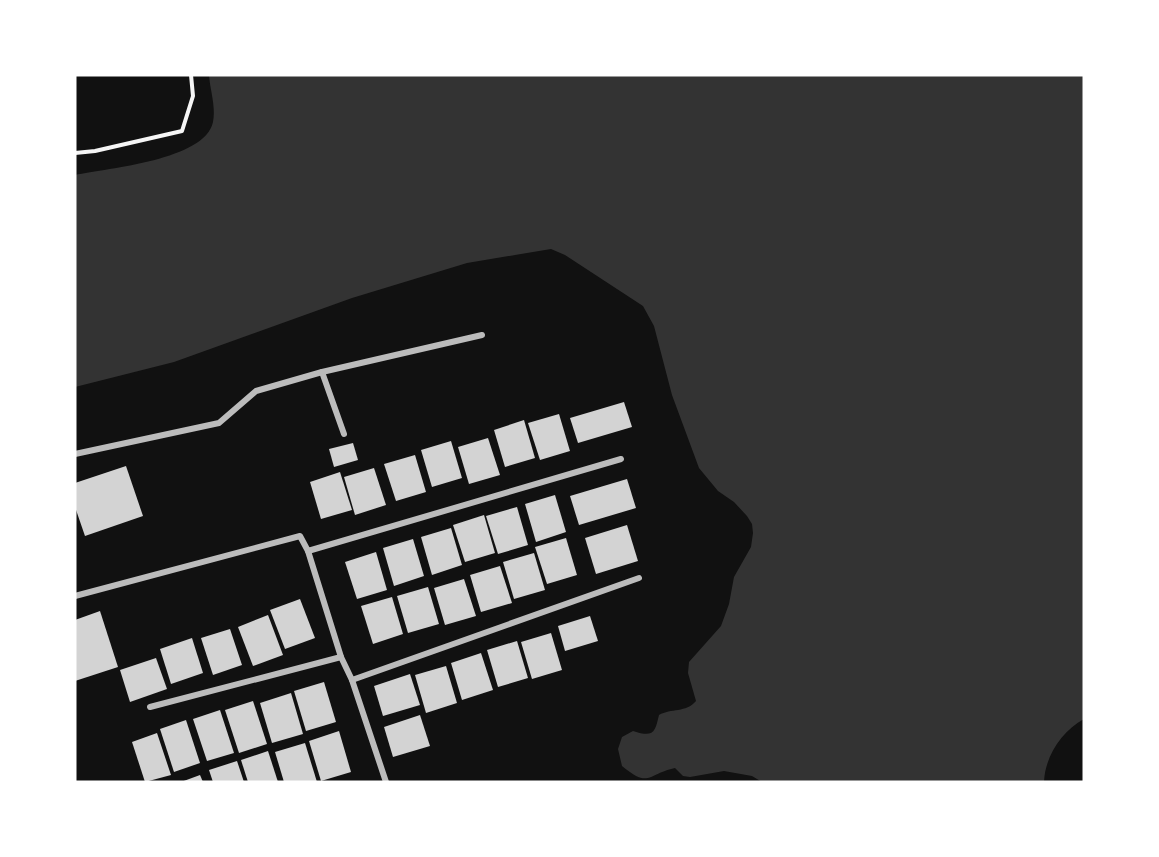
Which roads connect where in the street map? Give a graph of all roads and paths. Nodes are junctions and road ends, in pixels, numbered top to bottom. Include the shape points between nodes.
1 (191, 75) edge
2 (75, 153) edge
3 (482, 335) dead end
4 (322, 372) junction
5 (344, 434) dead end
6 (75, 454) edge
7 (621, 459) dead end
8 (308, 551) junction
9 (639, 578) dead end
10 (75, 596) edge
11 (341, 657) junction
12 (352, 680) junction
13 (150, 707) dead end
14 (386, 782) edge

1 - 2 path via 193,96 182,131
3 - 4 street
4 - 5 street
4 - 6 street via 256,391 219,423
7 - 8 street
8 - 10 street via 300,536
8 - 11 street
9 - 12 street
11 - 12 street
11 - 13 street
12 - 14 street

